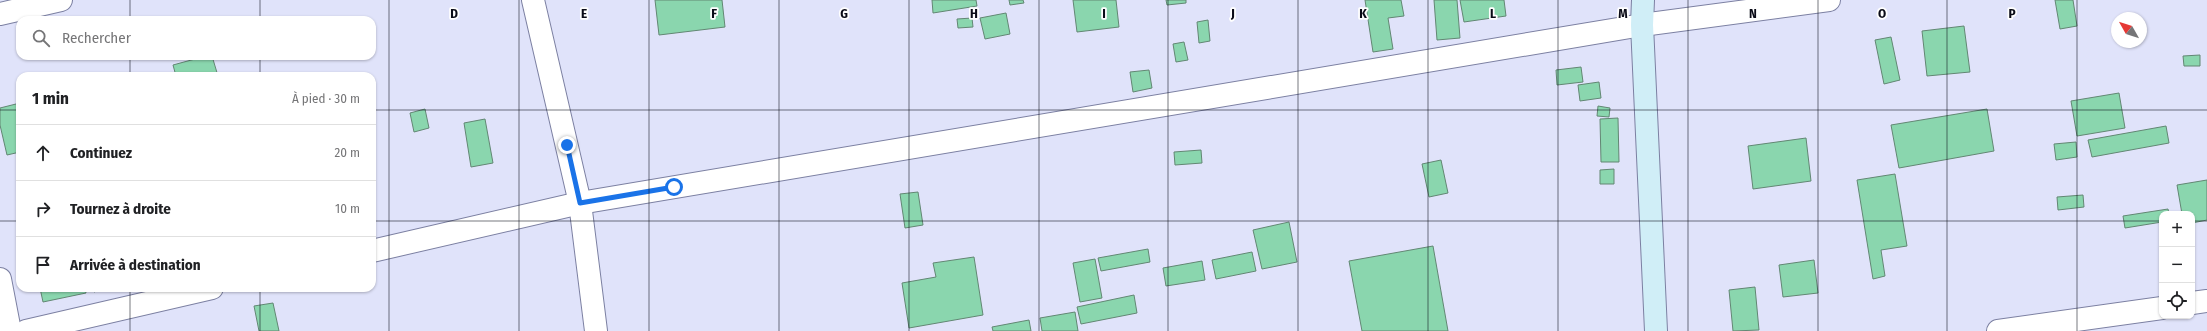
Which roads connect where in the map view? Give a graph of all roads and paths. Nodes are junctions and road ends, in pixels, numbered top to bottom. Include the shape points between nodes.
1 (61, 0) edge
2 (533, 0) edge
3 (1643, 0) edge
4 (1829, 0) edge
5 (32, 4) edge
6 (0, 14) edge
7 (1642, 25) junction
8 (580, 203) junction
9 (376, 250) edge
10 (0, 279) edge
11 (195, 292) edge
12 (2207, 301) edge
13 (2195, 303) edge
14 (2159, 308) edge
15 (10, 331) edge
16 (26, 331) edge
17 (596, 331) edge
18 (1656, 331) edge
19 (1998, 331) edge

1 - 5 street
2 - 8 street
3 - 7 street
4 - 7 street
5 - 6 street
7 - 8 street
7 - 18 street
8 - 9 street
8 - 17 street
10 - 15 street
11 - 16 street
12 - 13 street
14 - 19 street

